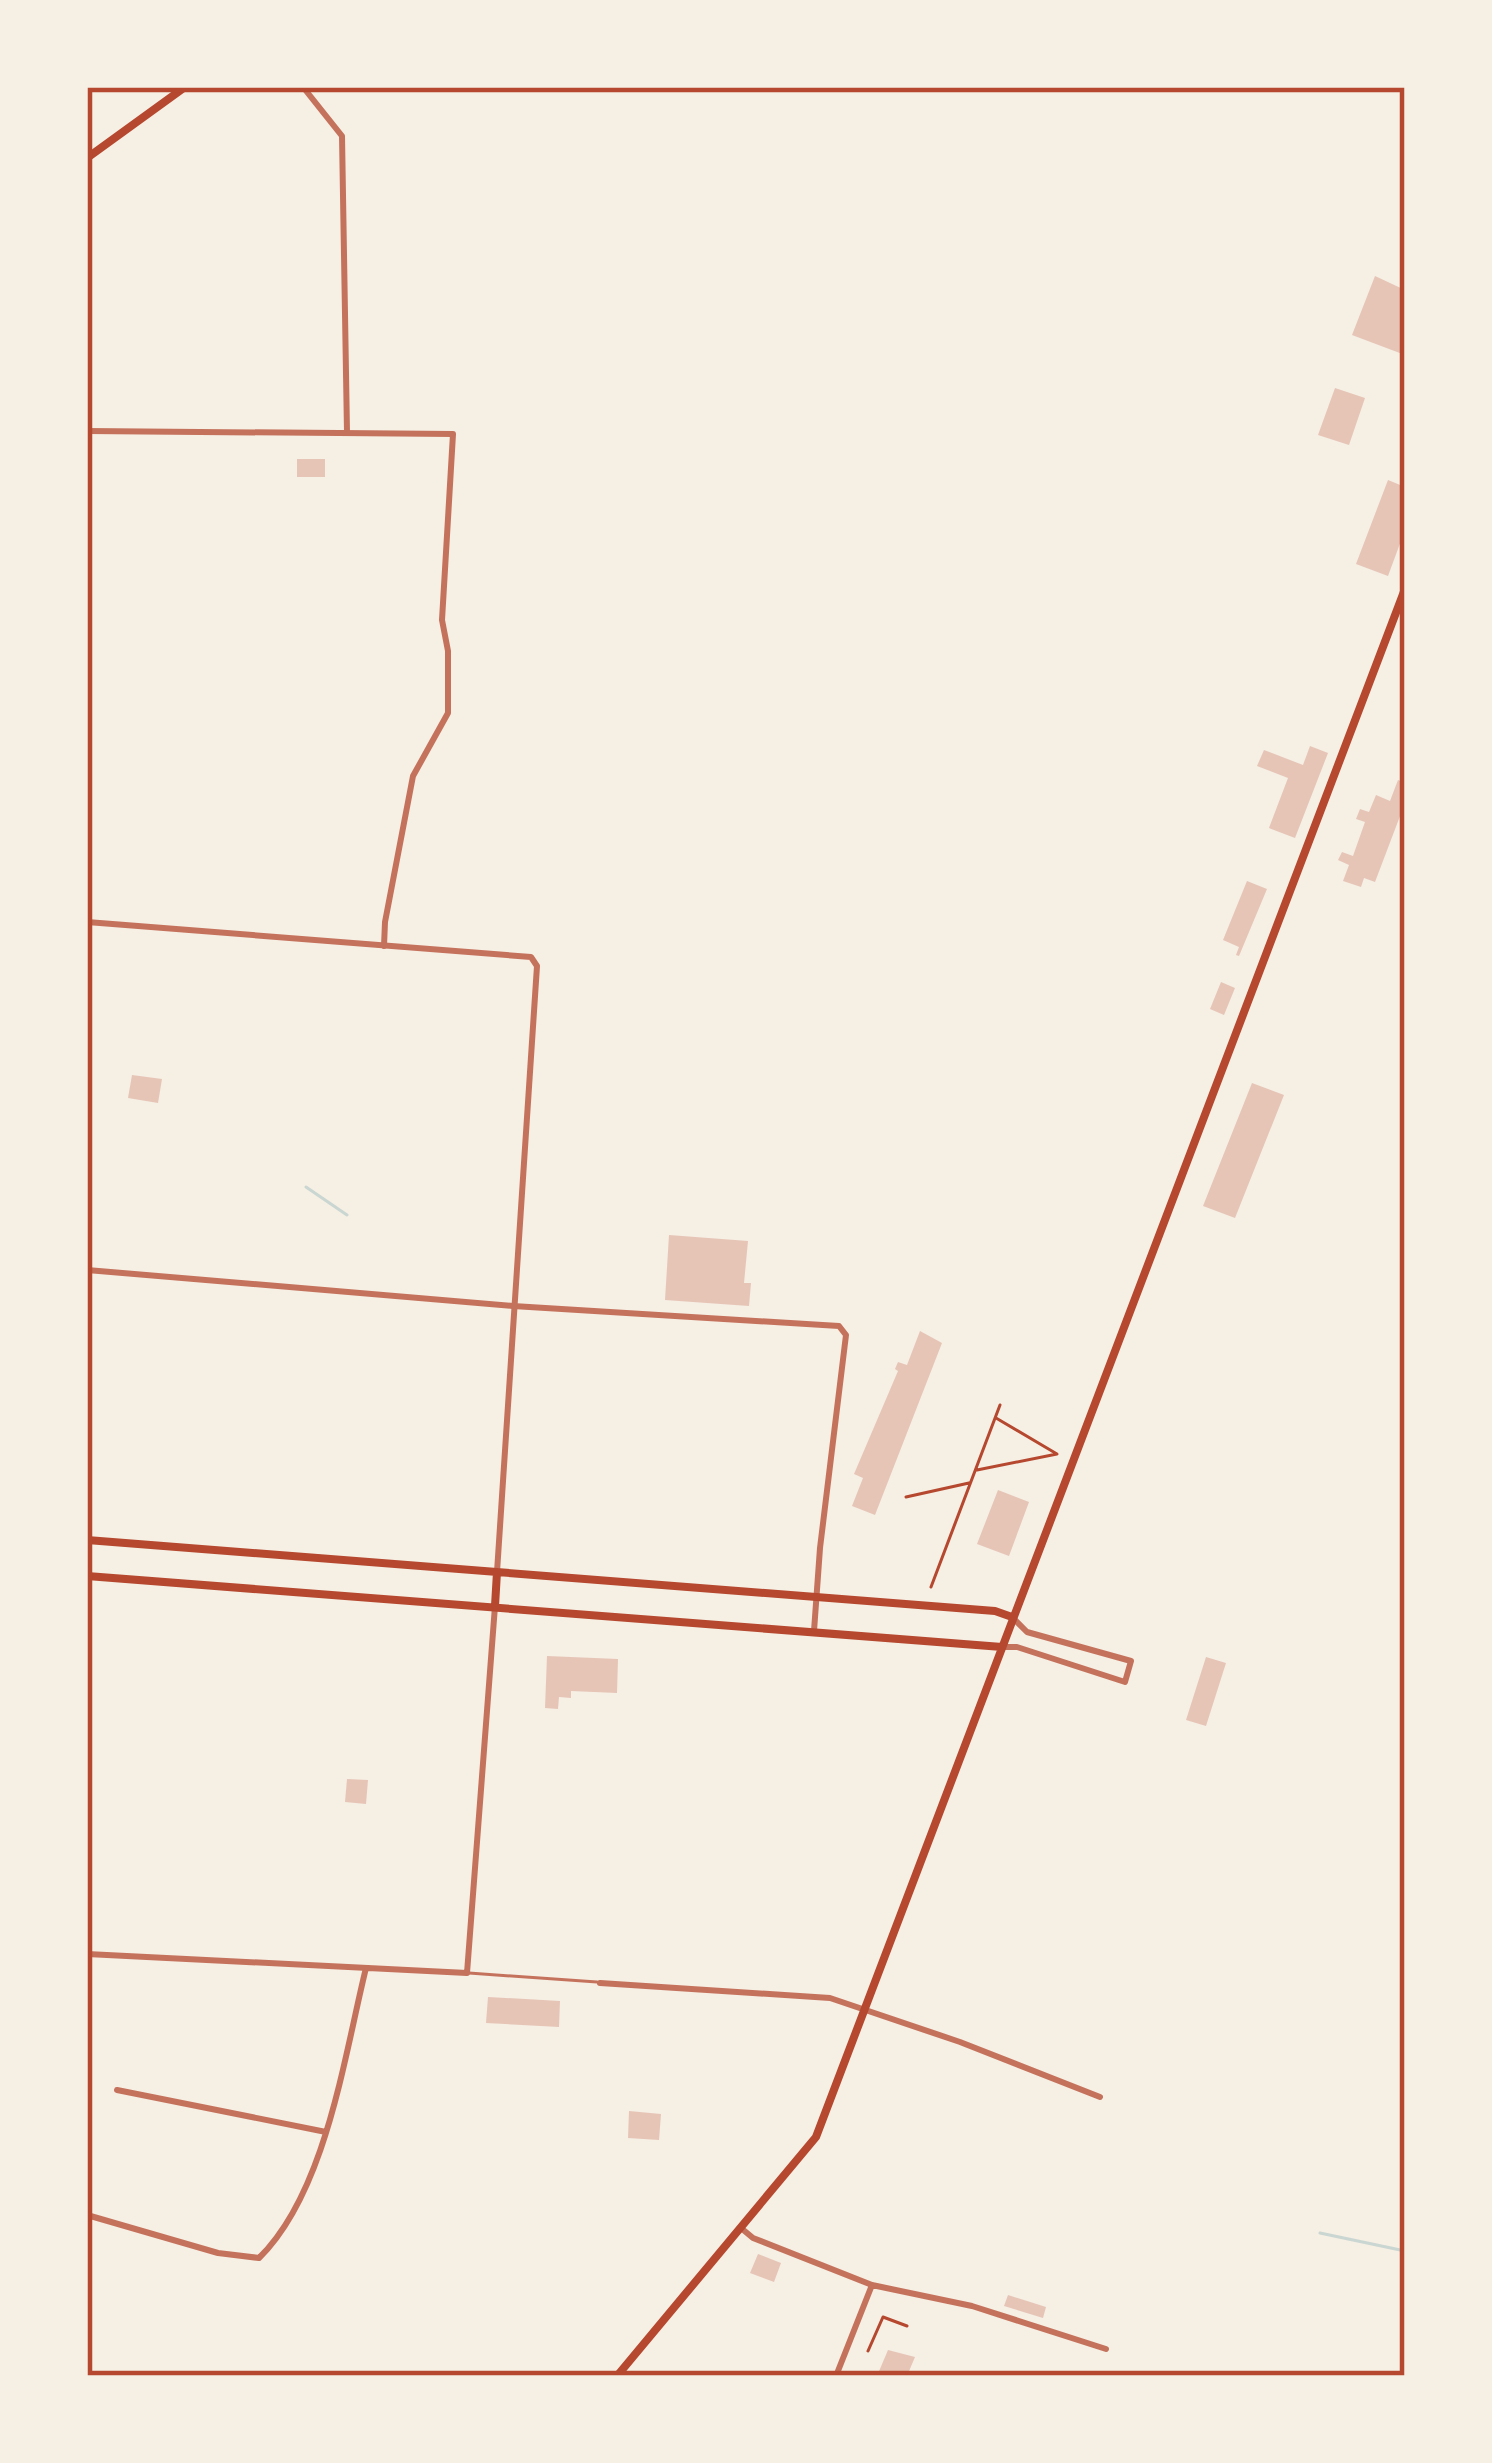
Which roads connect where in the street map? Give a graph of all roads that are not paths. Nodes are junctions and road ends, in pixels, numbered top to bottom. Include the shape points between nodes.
1 (185, 87) edge
2 (303, 87) edge
3 (88, 153) edge
4 (87, 431) edge
5 (346, 432) junction
6 (1405, 589) edge
7 (87, 922) edge
8 (385, 946) junction
9 (87, 1270) edge
10 (513, 1306) junction
11 (87, 1540) edge
12 (497, 1572) junction
13 (87, 1576) edge
14 (816, 1597) junction
15 (495, 1606) junction
16 (1012, 1617) junction
17 (814, 1631) junction
18 (1002, 1647) junction
19 (87, 1954) edge
20 (366, 1968) junction
21 (467, 1973) junction
22 (600, 1983) joint
23 (864, 2008) junction
24 (117, 2090) dead end
25 (1100, 2097) dead end
26 (326, 2132) junction
27 (87, 2215) edge
28 (741, 2228) junction
29 (872, 2285) junction
30 (1106, 2349) dead end
31 (617, 2376) edge
32 (836, 2376) edge

1 - 3 main road
2 - 5 street via 342,136
4 - 5 street
5 - 8 street via 453,434 442,620 448,713 413,776
6 - 16 main road
7 - 8 street
8 - 10 street via 531,957 537,966
9 - 10 street
10 - 12 street
10 - 14 street via 839,1326 846,1335
11 - 12 main road
12 - 14 main road
12 - 15 main road
13 - 15 main road
14 - 16 main road
14 - 17 street
15 - 17 main road
15 - 21 street
16 - 18 main road
16 - 18 street via 1027,1632 1131,1661 1125,1682
17 - 18 main road
18 - 23 main road
19 - 20 street
20 - 21 street
20 - 26 street
21 - 22 lane
22 - 23 street via 830,1998
23 - 25 street
23 - 28 main road via 815,2137
24 - 26 street
26 - 27 street via 277,2240 259,2258
28 - 29 street
28 - 31 main road
29 - 30 street via 972,2306
29 - 32 street

